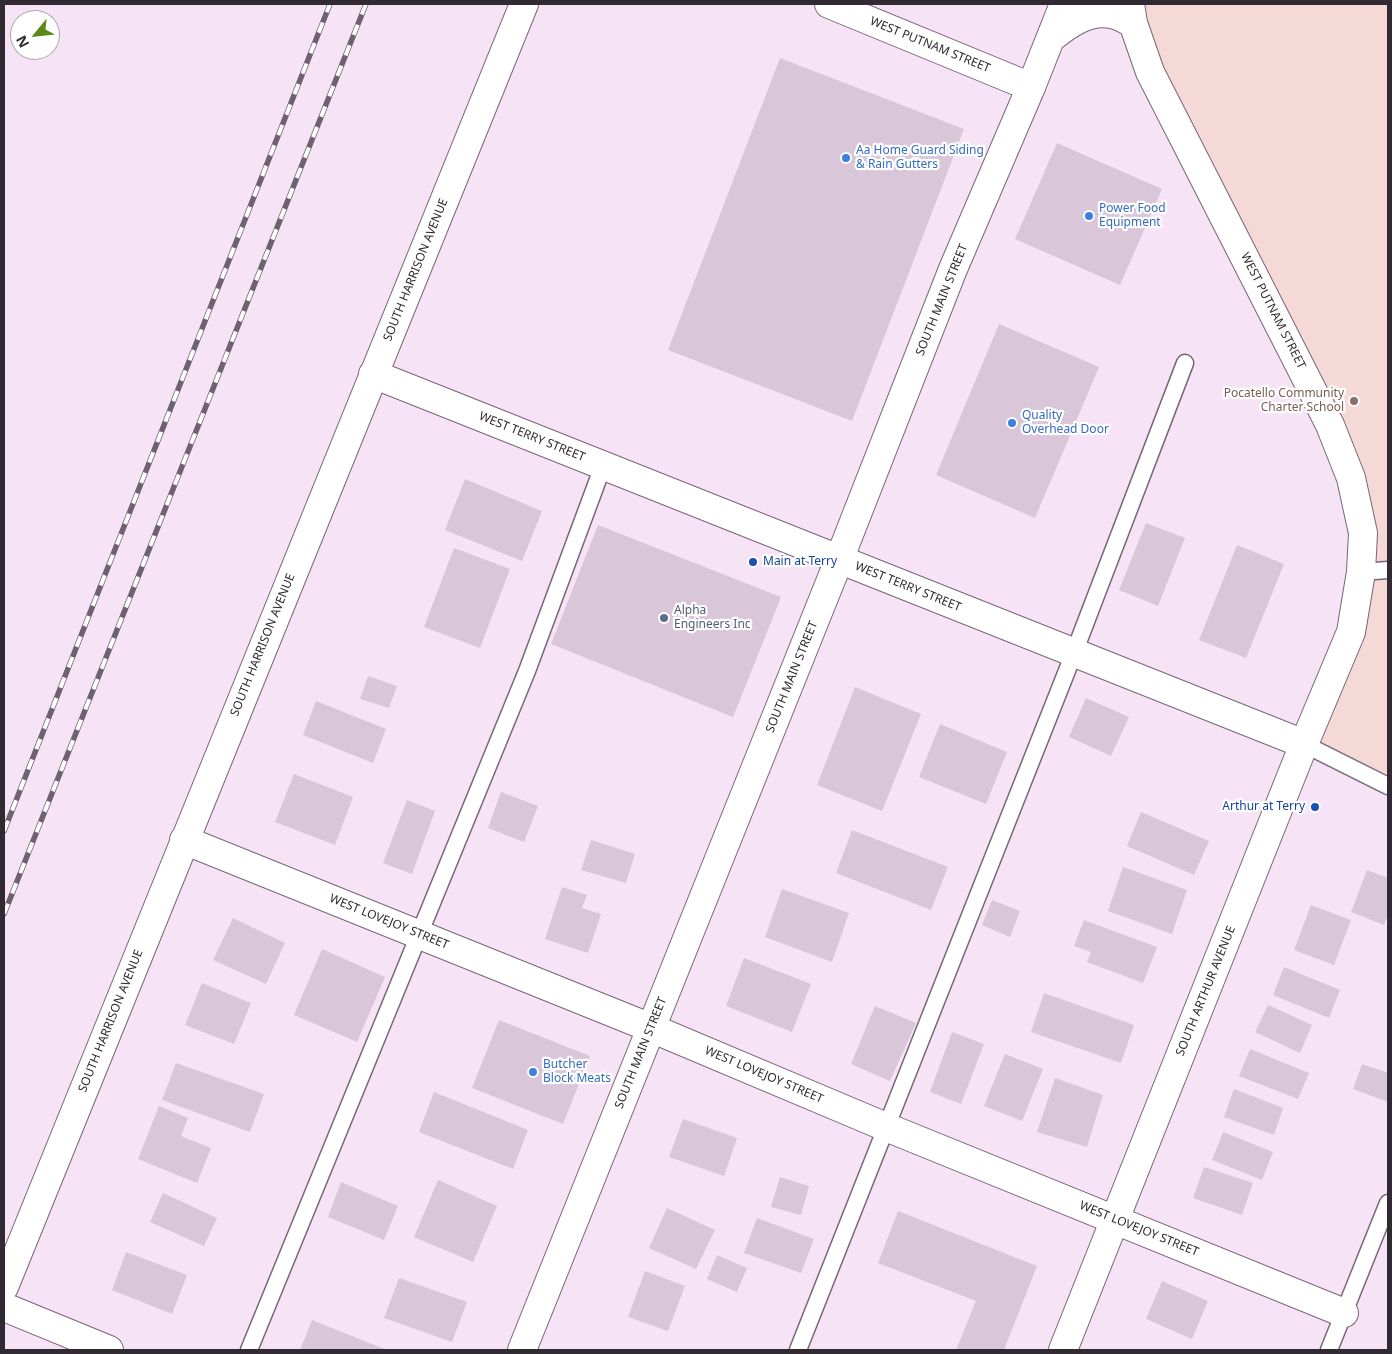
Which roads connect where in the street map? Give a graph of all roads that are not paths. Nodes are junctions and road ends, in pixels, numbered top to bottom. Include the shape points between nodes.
1 (524, 4) edge
2 (829, 4) edge
3 (1064, 4) edge
4 (1132, 14) edge
5 (1050, 39) junction
6 (1031, 87) junction
7 (1185, 363) dead end
8 (373, 374) junction
9 (603, 466) junction
10 (840, 560) junction
11 (1388, 570) edge
12 (1361, 572) junction
13 (1351, 632) joint
14 (1074, 653) junction
15 (1304, 744) junction
16 (1388, 786) edge
17 (184, 840) junction
18 (419, 934) junction
19 (651, 1028) junction
20 (886, 1127) junction
21 (1388, 1203) edge
22 (1115, 1220) junction
23 (4, 1287) edge
24 (4, 1307) edge
25 (1344, 1313) junction
26 (109, 1350) edge
27 (249, 1350) edge
28 (522, 1350) edge
29 (798, 1350) edge
30 (1063, 1350) edge
31 (1329, 1350) edge

1 - 8 street, SOUTH HARRISON AVENUE
2 - 6 street, WEST PUTNAM STREET
3 - 5 street, SOUTH MAIN STREET
4 - 5 street via 1095,13 1071,22
4 - 12 street, WEST PUTNAM STREET via 1150,72 1330,424 1351,478 1364,533
5 - 6 street, SOUTH MAIN STREET
6 - 10 street, SOUTH MAIN STREET via 953,270
7 - 14 lane
8 - 9 street, WEST TERRY STREET
8 - 17 street, SOUTH HARRISON AVENUE
9 - 10 street, WEST TERRY STREET
9 - 18 lane via 527,671
10 - 14 street, WEST TERRY STREET
10 - 19 street, SOUTH MAIN STREET
11 - 12 lane
12 - 13 street, WEST PUTNAM STREET
13 - 15 street, SOUTH ARTHUR AVENUE
14 - 15 street, WEST TERRY STREET
14 - 20 lane
15 - 16 lane
15 - 22 street, SOUTH ARTHUR AVENUE
17 - 18 street, WEST LOVEJOY STREET
17 - 23 street, SOUTH HARRISON AVENUE
18 - 19 street, WEST LOVEJOY STREET
18 - 27 lane
19 - 20 street, WEST LOVEJOY STREET
19 - 28 street, SOUTH MAIN STREET
20 - 22 street, WEST LOVEJOY STREET
20 - 29 lane
21 - 25 lane
22 - 25 street, WEST LOVEJOY STREET
22 - 30 street, SOUTH ARTHUR AVENUE
24 - 26 street
25 - 31 lane

